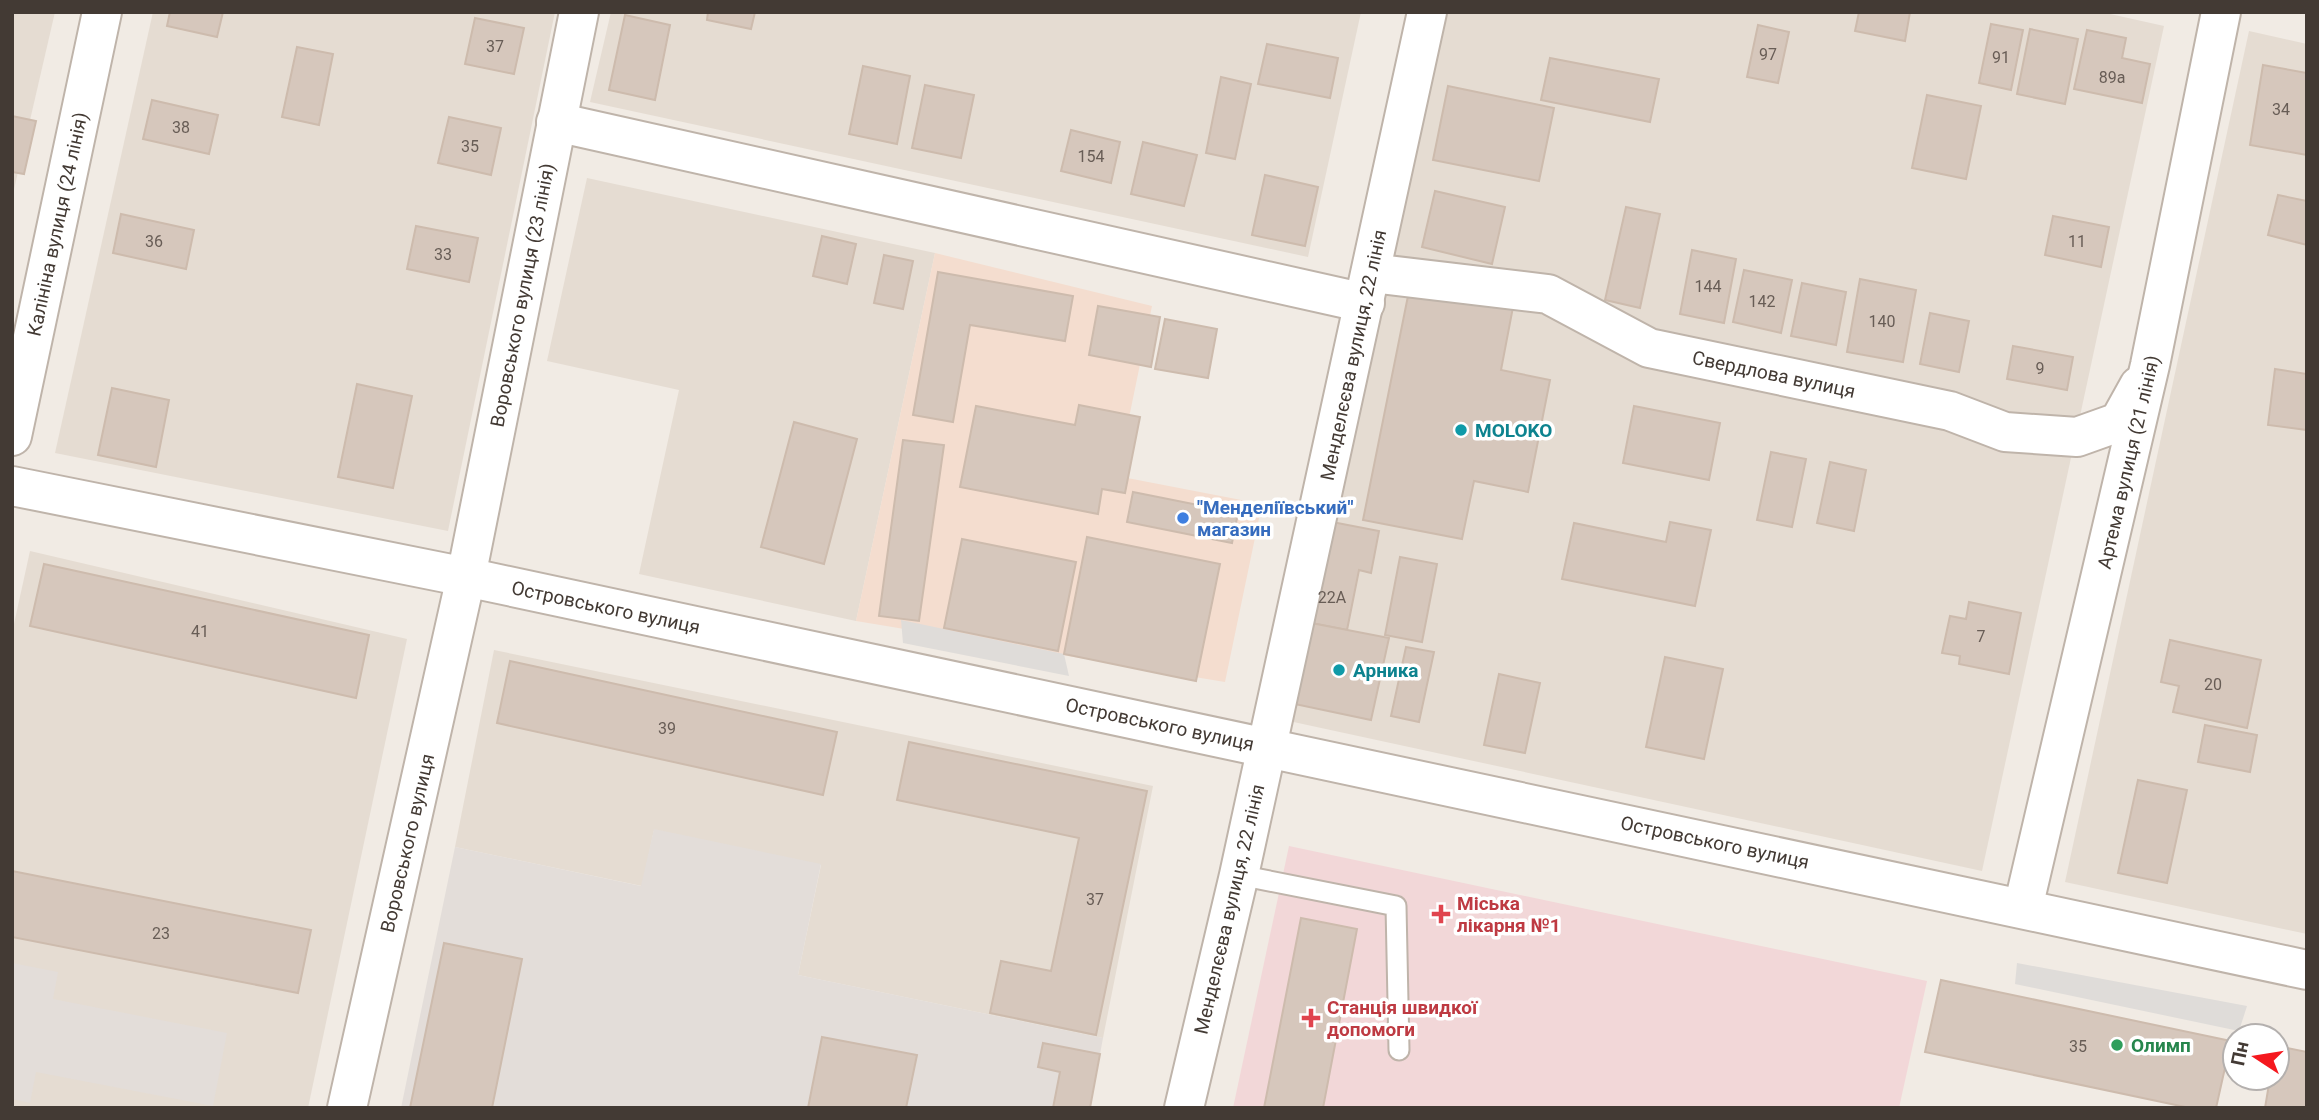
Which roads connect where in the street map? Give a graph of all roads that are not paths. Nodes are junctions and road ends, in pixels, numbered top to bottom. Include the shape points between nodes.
1 (102, 12) edge
2 (579, 12) edge
3 (1427, 12) edge
4 (2221, 12) edge
5 (556, 122) junction
6 (1368, 288) junction
7 (2150, 365) junction
8 (12, 436) edge
9 (12, 486) edge
10 (467, 578) junction
11 (1265, 746) junction
12 (1239, 875) junction
13 (2023, 908) junction
14 (2307, 970) edge
15 (1398, 1049) dead end
16 (347, 1108) edge
17 (1184, 1108) edge

1 - 8 street, Калініна вулиця (24 лiнiя)
2 - 5 street, Воровського вулиця (23 лiнiя)
3 - 6 street, Менделєєва вулиця, 22 лінія
4 - 7 street, Артема вулиця (21 лiнiя)
5 - 6 street, Свердлова вулиця
5 - 10 street, Воровського вулиця (23 лiнiя)
6 - 7 street, Свердлова вулиця via 1548,294 1649,348 1950,411 2005,432 2077,436 2119,422
6 - 11 street, Менделєєва вулиця, 22 лінія
7 - 13 street, Артема вулиця (21 лiнiя)
9 - 10 street, Островського вулиця
10 - 11 street, Островського вулиця
10 - 16 street, Воровського вулиця
11 - 12 street, Менделєєва вулиця, 22 лінія
11 - 13 street, Островського вулиця
12 - 15 lane via 1396,906
12 - 17 street, Менделєєва вулиця, 22 лінія
13 - 14 street, Островського вулиця

